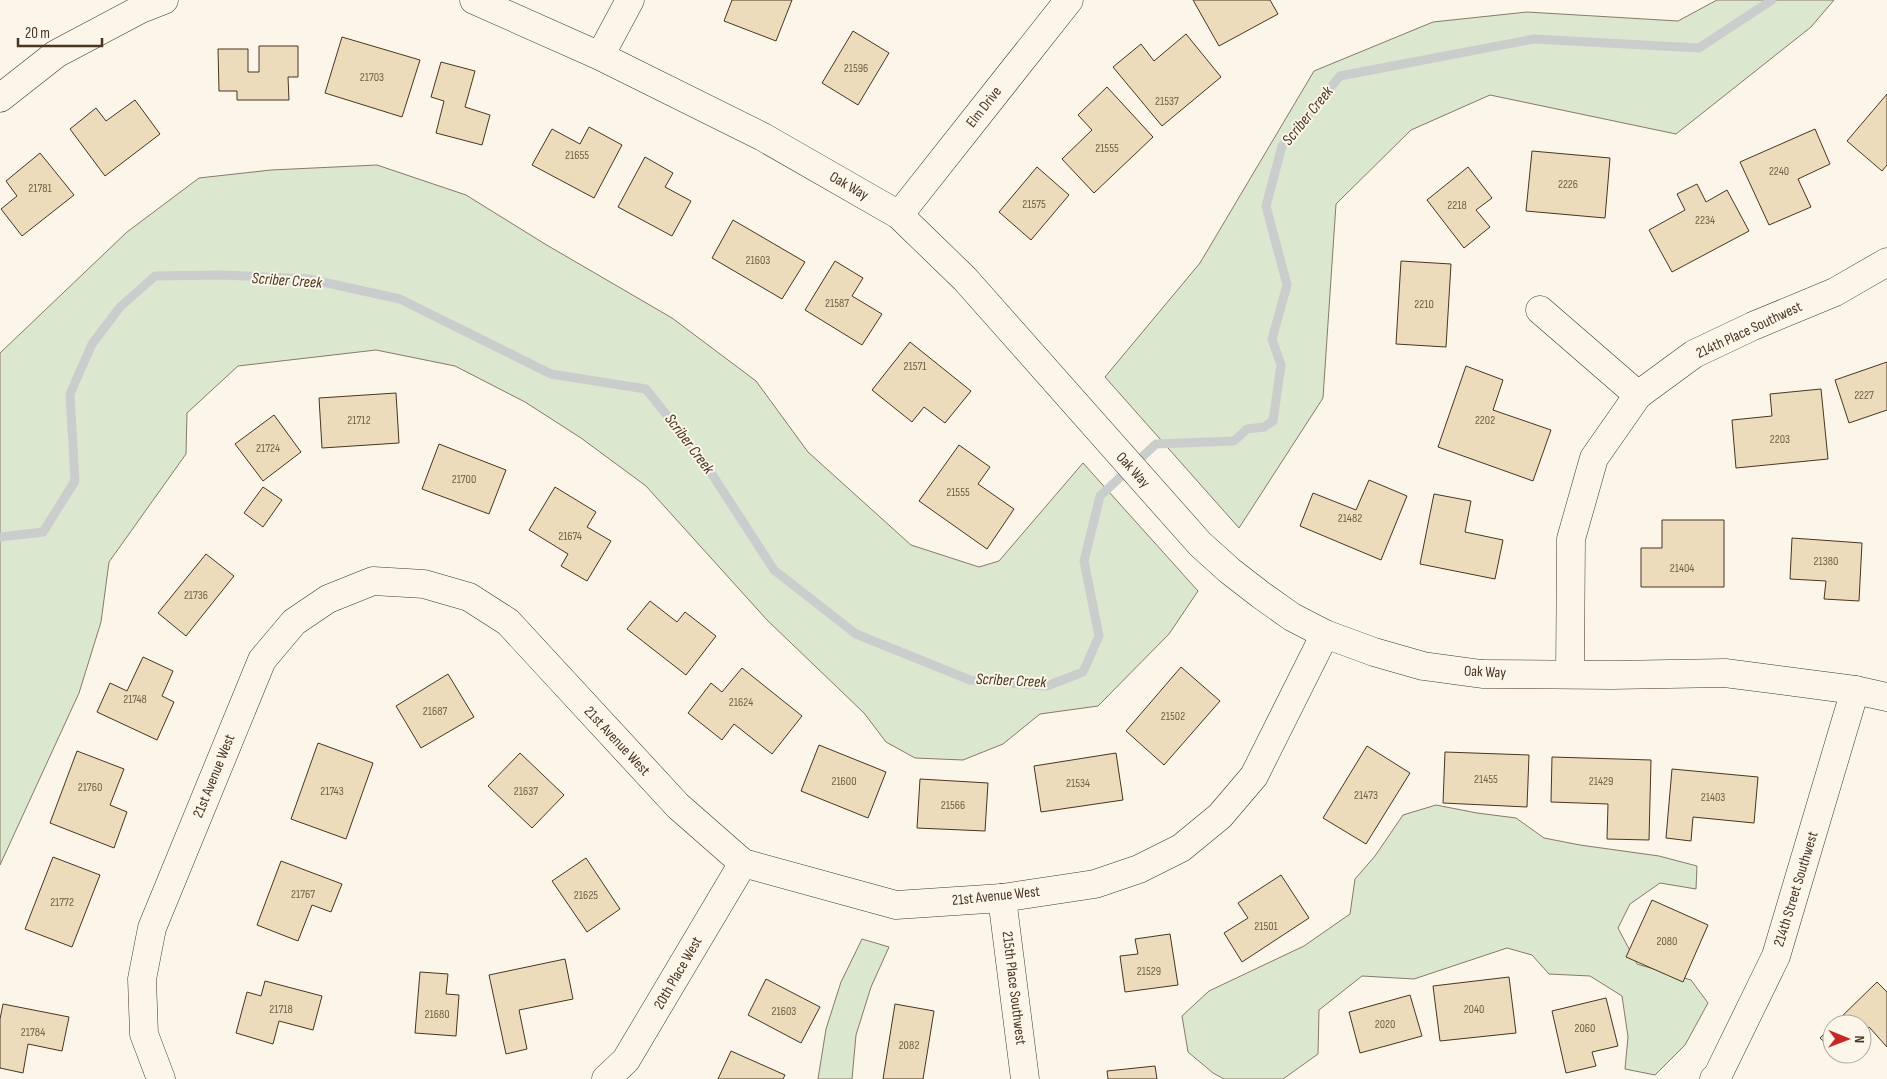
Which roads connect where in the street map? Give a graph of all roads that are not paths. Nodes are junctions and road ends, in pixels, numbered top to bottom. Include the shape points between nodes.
1 (164, 0) edge
2 (474, 0) edge
3 (630, 0) edge
4 (1069, 0) edge
5 (600, 56) junction
6 (0, 98) edge
7 (899, 215) junction
8 (1887, 262) edge
9 (1540, 310) dead end
10 (1638, 395) junction
11 (1325, 634) junction
12 (1570, 674) junction
13 (1855, 690) junction
14 (1887, 697) edge
15 (743, 862) junction
16 (1002, 898) junction
17 (1717, 1078) edge
18 (161, 1079) edge
19 (606, 1079) edge
20 (1025, 1079) edge

1 - 6 street via 141,8 56,54
2 - 5 street, Oak Way
3 - 5 street
4 - 7 street, Elm Drive
5 - 7 street, Oak Way via 763,137
7 - 11 street, Oak Way via 965,279 1200,544 1230,571 1292,616
8 - 10 street, 214th Place Southwest via 1835,292 1694,354
9 - 10 street
10 - 12 street, 214th Place Southwest via 1594,458 1572,539
11 - 12 street, Oak Way via 1423,666 1482,674
11 - 16 street, 21st Avenue West via 1254,776 1220,816 1181,848 1139,869 1095,884
12 - 13 street, Oak Way via 1726,673
13 - 14 street, Oak Way
13 - 17 street, 214th Street Southwest via 1776,956
15 - 16 street, 21st Avenue West via 896,905
15 - 18 street, 21st Avenue West via 678,806 508,622 469,597 424,584 373,581 328,599 294,622 262,660 152,928 142,979 144,1034
15 - 19 street, 20th Place West via 626,1060
16 - 20 street, 215th Place Southwest

